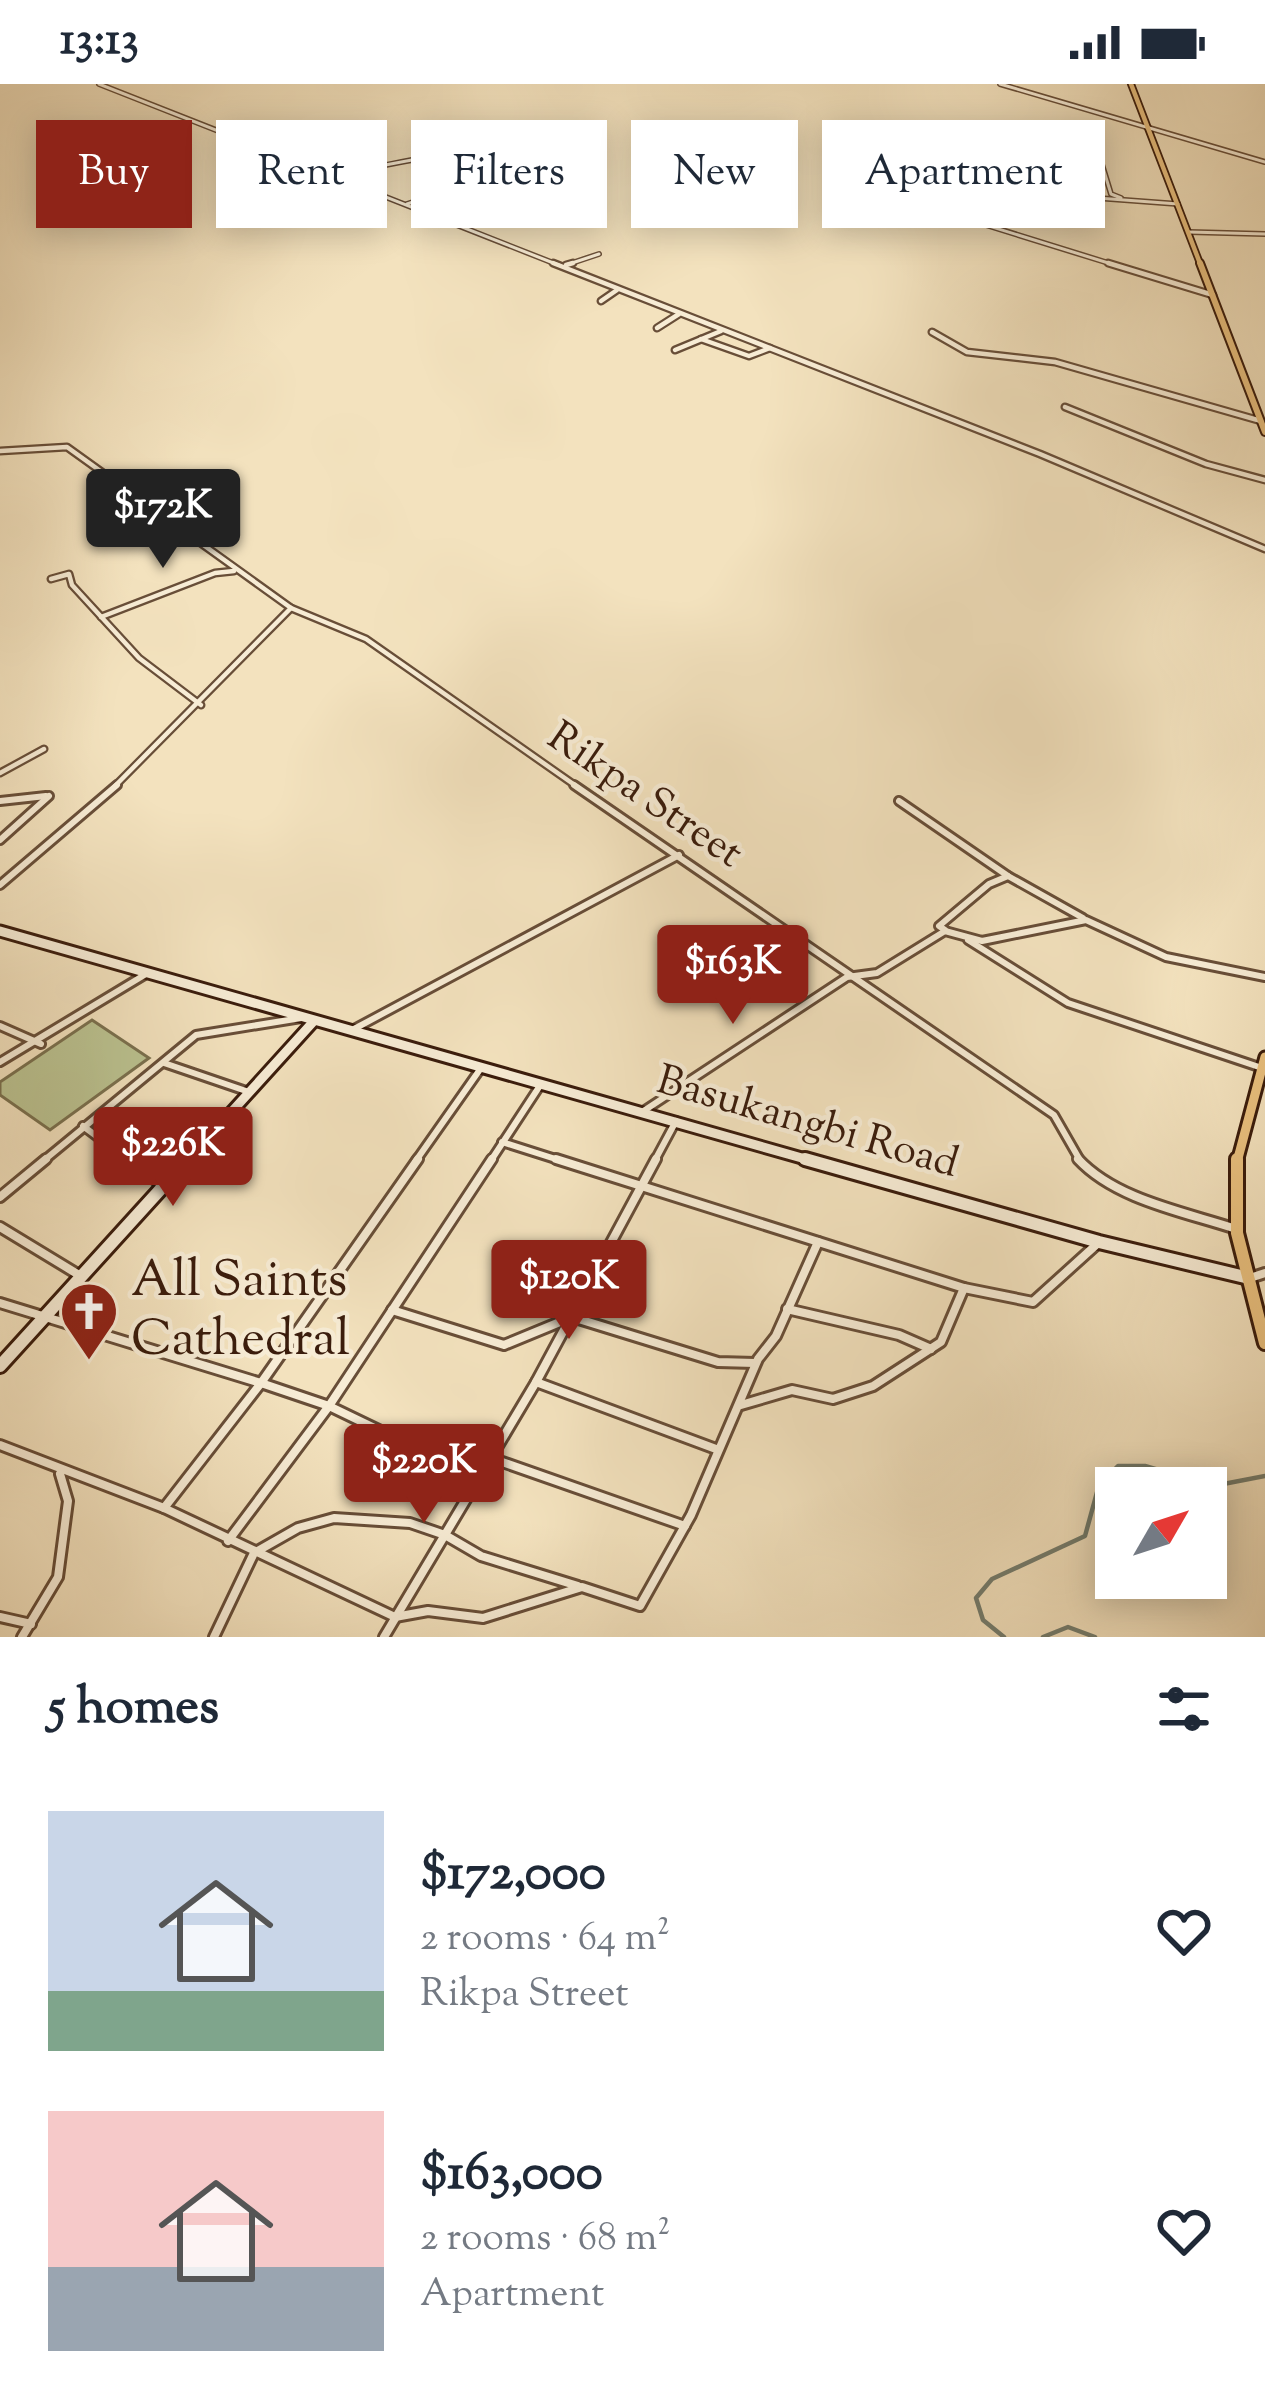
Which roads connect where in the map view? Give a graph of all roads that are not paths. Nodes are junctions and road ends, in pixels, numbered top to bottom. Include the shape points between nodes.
1 (99, 84) edge
2 (1000, 84) edge
3 (1131, 84) edge
4 (1018, 87) edge
5 (1148, 127) junction
6 (216, 131) edge
7 (1265, 163) edge
8 (387, 165) edge
9 (1105, 173) edge
10 (387, 198) edge
11 (1105, 198) edge
12 (1136, 202) junction
13 (1178, 204) junction
14 (404, 205) junction
15 (995, 228) edge
16 (1190, 232) junction
17 (1265, 234) edge
18 (598, 254) dead end
19 (562, 266) junction
20 (617, 290) junction
21 (1213, 296) junction
22 (601, 301) dead end
23 (680, 314) junction
24 (657, 328) dead end
25 (723, 330) junction
26 (932, 332) dead end
27 (701, 339) junction
28 (770, 348) junction
29 (675, 350) dead end
30 (1065, 407) dead end
31 (1261, 422) junction
32 (1265, 432) edge
33 (0, 451) edge
34 (1265, 480) edge
35 (1265, 549) edge
36 (237, 570) junction
37 (72, 586) dead end
38 (292, 608) junction
39 (101, 617) junction
40 (201, 705) junction
41 (44, 748) dead end
42 (0, 773) edge
43 (0, 801) edge
44 (899, 801) dead end
45 (0, 840) edge
46 (679, 855) junction
47 (1008, 877) junction
48 (0, 885) edge
49 (1086, 920) junction
50 (0, 931) edge
51 (945, 931) junction
52 (965, 938) junction
53 (146, 974) junction
54 (847, 977) junction
55 (1265, 977) edge
56 (307, 1020) junction
57 (0, 1026) edge
58 (350, 1032) junction
59 (41, 1044) junction
60 (0, 1062) edge
61 (164, 1063) junction
62 (1263, 1063) edge
63 (481, 1067) junction
64 (541, 1084) junction
65 (249, 1092) junction
66 (642, 1112) junction
67 (676, 1121) junction
68 (83, 1126) junction
69 (502, 1142) junction
70 (163, 1186) junction
71 (642, 1187) junction
72 (0, 1197) edge
73 (1, 1229) edge
74 (1235, 1229) junction
75 (1099, 1241) junction
76 (818, 1242) junction
77 (1265, 1273) edge
78 (80, 1276) junction
79 (1250, 1278) junction
80 (964, 1288) junction
81 (0, 1303) edge
82 (787, 1309) junction
83 (392, 1310) junction
84 (572, 1317) junction
85 (42, 1318) junction
86 (1265, 1343) edge
87 (931, 1349) junction
88 (756, 1363) junction
89 (0, 1366) edge
90 (536, 1382) junction
91 (261, 1383) junction
92 (741, 1405) junction
93 (329, 1406) junction
94 (0, 1445) edge
95 (716, 1449) junction
96 (491, 1458) junction
97 (58, 1471) junction
98 (164, 1508) junction
99 (685, 1526) junction
100 (445, 1535) junction
101 (228, 1541) junction
102 (254, 1553) junction
103 (581, 1587) junction
104 (0, 1617) edge
105 (395, 1617) junction
106 (31, 1624) junction
107 (22, 1637) edge
108 (214, 1637) edge
109 (385, 1637) edge

1 - 6 street
2 - 4 street
3 - 5 main road
4 - 5 street
5 - 7 street
5 - 13 main road
8 - 14 street via 472,148 537,161
9 - 12 street via 1112,195
10 - 14 street
11 - 12 street
12 - 13 street
13 - 16 main road
14 - 19 street
15 - 21 street
16 - 17 street
16 - 21 main road
18 - 19 street
19 - 20 street
20 - 22 street
20 - 23 street
21 - 31 main road
23 - 24 street
23 - 25 street
25 - 27 street
25 - 28 street
26 - 31 street via 967,352 1055,362
27 - 28 street via 749,356
27 - 29 street
28 - 35 street
30 - 34 street
31 - 32 main road
33 - 36 street, Rikpa Street via 67,447
36 - 38 street, Rikpa Street
36 - 39 street
37 - 39 street
38 - 40 street
38 - 46 street, Rikpa Street via 366,639
39 - 40 street
40 - 48 street
41 - 42 street
43 - 45 street via 49,796
44 - 47 street
46 - 54 street, Rikpa Street
46 - 58 street
47 - 49 street
47 - 51 street via 939,926
49 - 52 street
49 - 55 street via 1166,957
50 - 53 street, Basukangbi Road
51 - 52 street
51 - 54 street via 877,974
52 - 62 street via 1068,1003
53 - 56 street, Basukangbi Road
53 - 59 street
54 - 66 street
54 - 74 street, Rikpa Street via 1054,1115 1093,1175
56 - 58 street, Basukangbi Road
56 - 61 street via 196,1035
56 - 65 street
57 - 59 street
58 - 63 street, Basukangbi Road
59 - 60 street
61 - 65 street
61 - 68 street
62 - 74 main road via 1238,1161
63 - 64 street, Basukangbi Road
63 - 91 street
64 - 66 street, Basukangbi Road
64 - 69 street
65 - 70 street
66 - 67 street, Basukangbi Road
67 - 71 street
67 - 75 street, Basukangbi Road
68 - 70 street
68 - 72 street
69 - 71 street
69 - 83 street
70 - 78 street
71 - 76 street
71 - 84 street
73 - 78 street
74 - 79 main road
75 - 79 street, Basukangbi Road
75 - 80 street via 1033,1302
76 - 80 street
76 - 82 street
77 - 79 street
78 - 85 street
79 - 86 main road
80 - 87 street via 945,1337
81 - 85 street
82 - 87 street
82 - 88 street
83 - 84 street via 504,1345
83 - 93 street
84 - 88 street via 718,1362
84 - 90 street
85 - 89 street
85 - 91 street
87 - 92 street via 858,1393 832,1399 792,1390
88 - 92 street
90 - 95 street
90 - 96 street
91 - 93 street
91 - 98 street
92 - 95 street
93 - 96 street via 385,1433
93 - 101 street
94 - 97 street
95 - 99 street
96 - 99 street
96 - 100 street
97 - 98 street
97 - 106 street via 71,1500 64,1564
98 - 101 street
99 - 103 street via 640,1606
100 - 102 street via 410,1523 334,1518
100 - 103 street via 481,1556
100 - 105 street
101 - 102 street
102 - 105 street
102 - 108 street
103 - 105 street via 483,1618 428,1611
104 - 106 street
105 - 109 street
106 - 107 street

